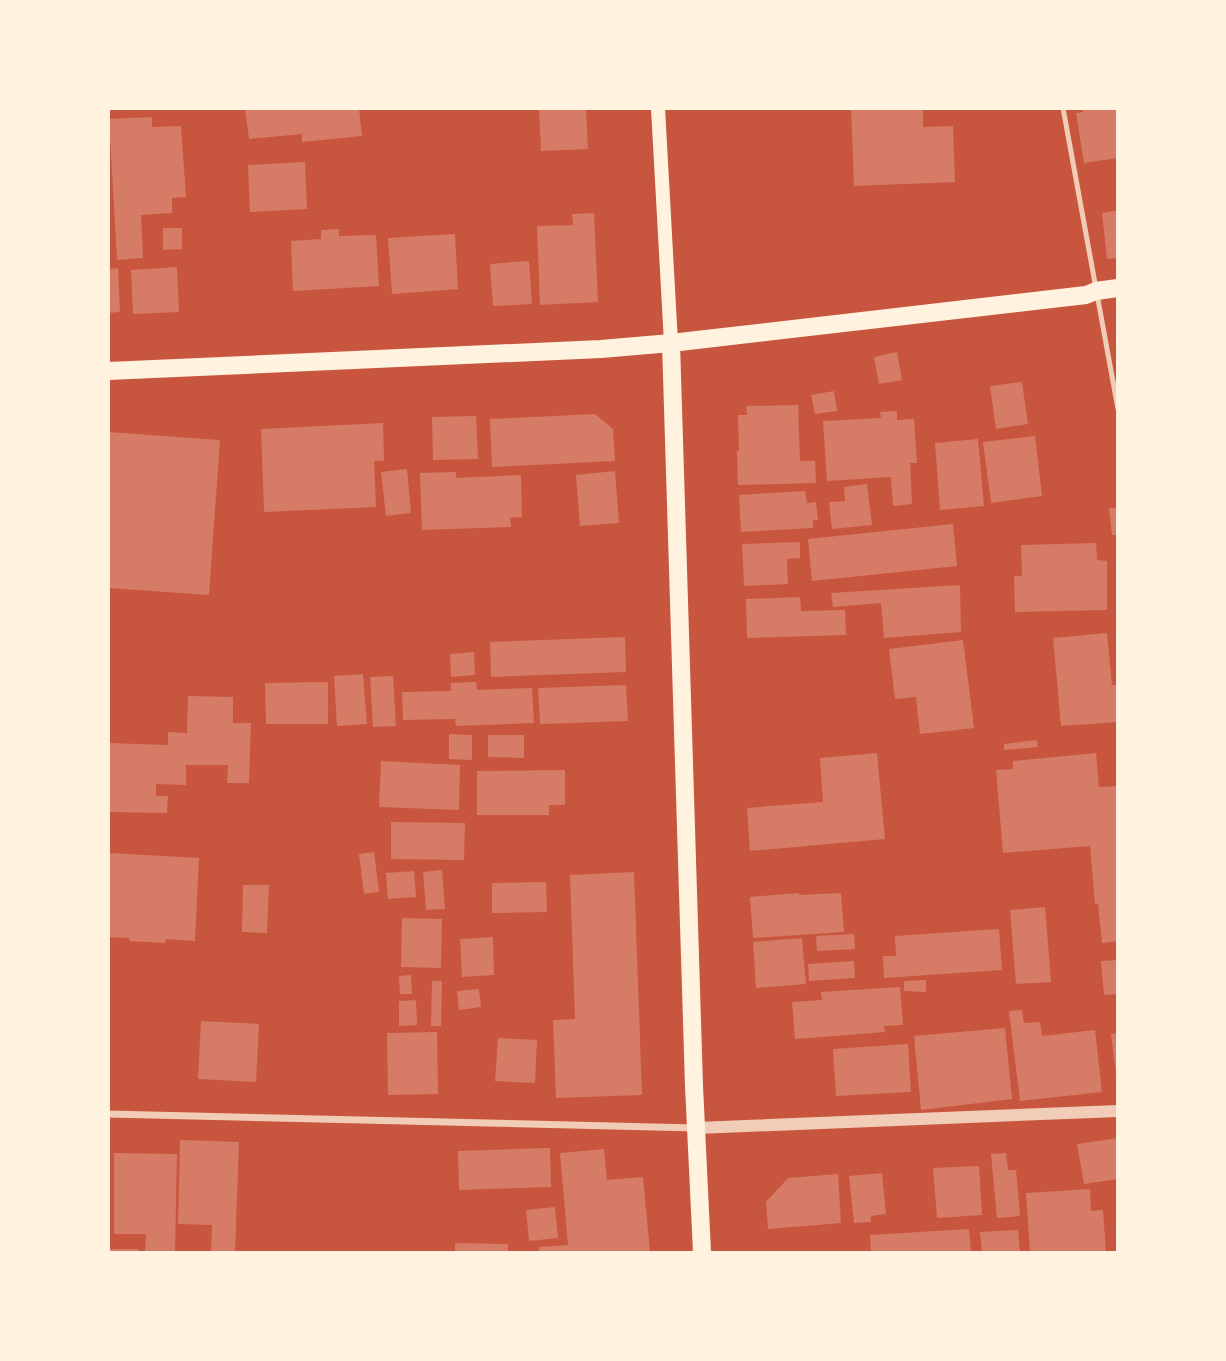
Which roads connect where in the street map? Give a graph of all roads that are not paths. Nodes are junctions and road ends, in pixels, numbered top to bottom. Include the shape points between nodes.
1 (658, 108) edge
2 (1063, 108) edge
3 (1118, 288) edge
4 (1096, 291) junction
5 (671, 343) junction
6 (108, 371) edge
7 (1118, 409) edge
8 (1118, 1111) edge
9 (108, 1114) edge
10 (697, 1128) junction
11 (702, 1252) edge

1 - 5 main road
2 - 4 lane
3 - 4 main road
4 - 5 main road
4 - 7 lane
5 - 6 main road
5 - 10 main road
8 - 10 street
9 - 10 street
10 - 11 main road

